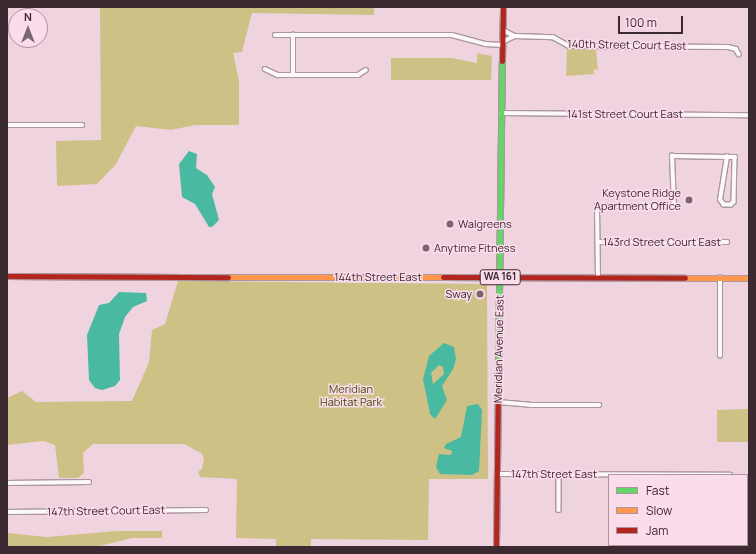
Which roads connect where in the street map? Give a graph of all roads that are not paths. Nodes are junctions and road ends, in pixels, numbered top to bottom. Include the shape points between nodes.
1 (503, 7) edge
2 (502, 30) junction
3 (275, 35) dead end
4 (293, 35) junction
5 (515, 36) junction
6 (502, 43) junction
7 (739, 54) dead end
8 (265, 69) dead end
9 (366, 70) dead end
10 (293, 75) junction
11 (501, 113) junction
12 (749, 115) edge
13 (7, 125) edge
14 (82, 125) dead end
15 (727, 157) junction
16 (598, 242) junction
17 (727, 242) dead end
18 (7, 276) edge
19 (500, 277) junction
20 (598, 278) junction
21 (720, 278) junction
22 (749, 278) edge
23 (720, 356) dead end
24 (498, 402) junction
25 (599, 405) dead end
26 (497, 474) junction
27 (559, 474) junction
28 (616, 474) edge
29 (673, 474) edge
30 (730, 474) edge
31 (89, 482) dead end
32 (7, 483) edge
33 (206, 510) dead end
34 (559, 510) dead end
35 (7, 512) edge
36 (496, 547) edge

1 - 2 street, Meridian Avenue East / WA 161
2 - 5 street, 140th Street Court East
2 - 6 street, Meridian Avenue East / WA 161
3 - 4 street, 140th Street Court East
4 - 6 street, 140th Street Court East via 452,35 485,44
4 - 10 street
5 - 6 street, 140th Street Court East
5 - 7 street, 140th Street Court East via 549,36 569,46 728,47 736,49
6 - 11 street, Meridian Avenue East / WA 161
8 - 10 street via 273,74
9 - 10 street via 358,75
11 - 12 street, 141st Street Court East
11 - 19 street, Meridian Avenue East / WA 161
13 - 14 street
15 - 15 street via 735,157 734,202 728,206 720,200
15 - 16 street via 672,156 674,206 598,206
16 - 17 street, 143rd Street Court East
16 - 20 street
18 - 19 street, 144th Street East
19 - 20 street, 144th Street East
19 - 24 street, Meridian Avenue East / WA 161
20 - 21 street, 144th Street East
21 - 22 street, 144th Street East
21 - 23 street
24 - 25 street via 530,405
24 - 26 street, Meridian Avenue East / WA 161
26 - 27 street, 147th Street East
26 - 36 street, Meridian Avenue East / WA 161
27 - 28 street, 147th Street East
27 - 34 street
28 - 29 street, 147th Street East
29 - 30 street, 147th Street East
31 - 32 street
33 - 35 street, 147th Street Court East

